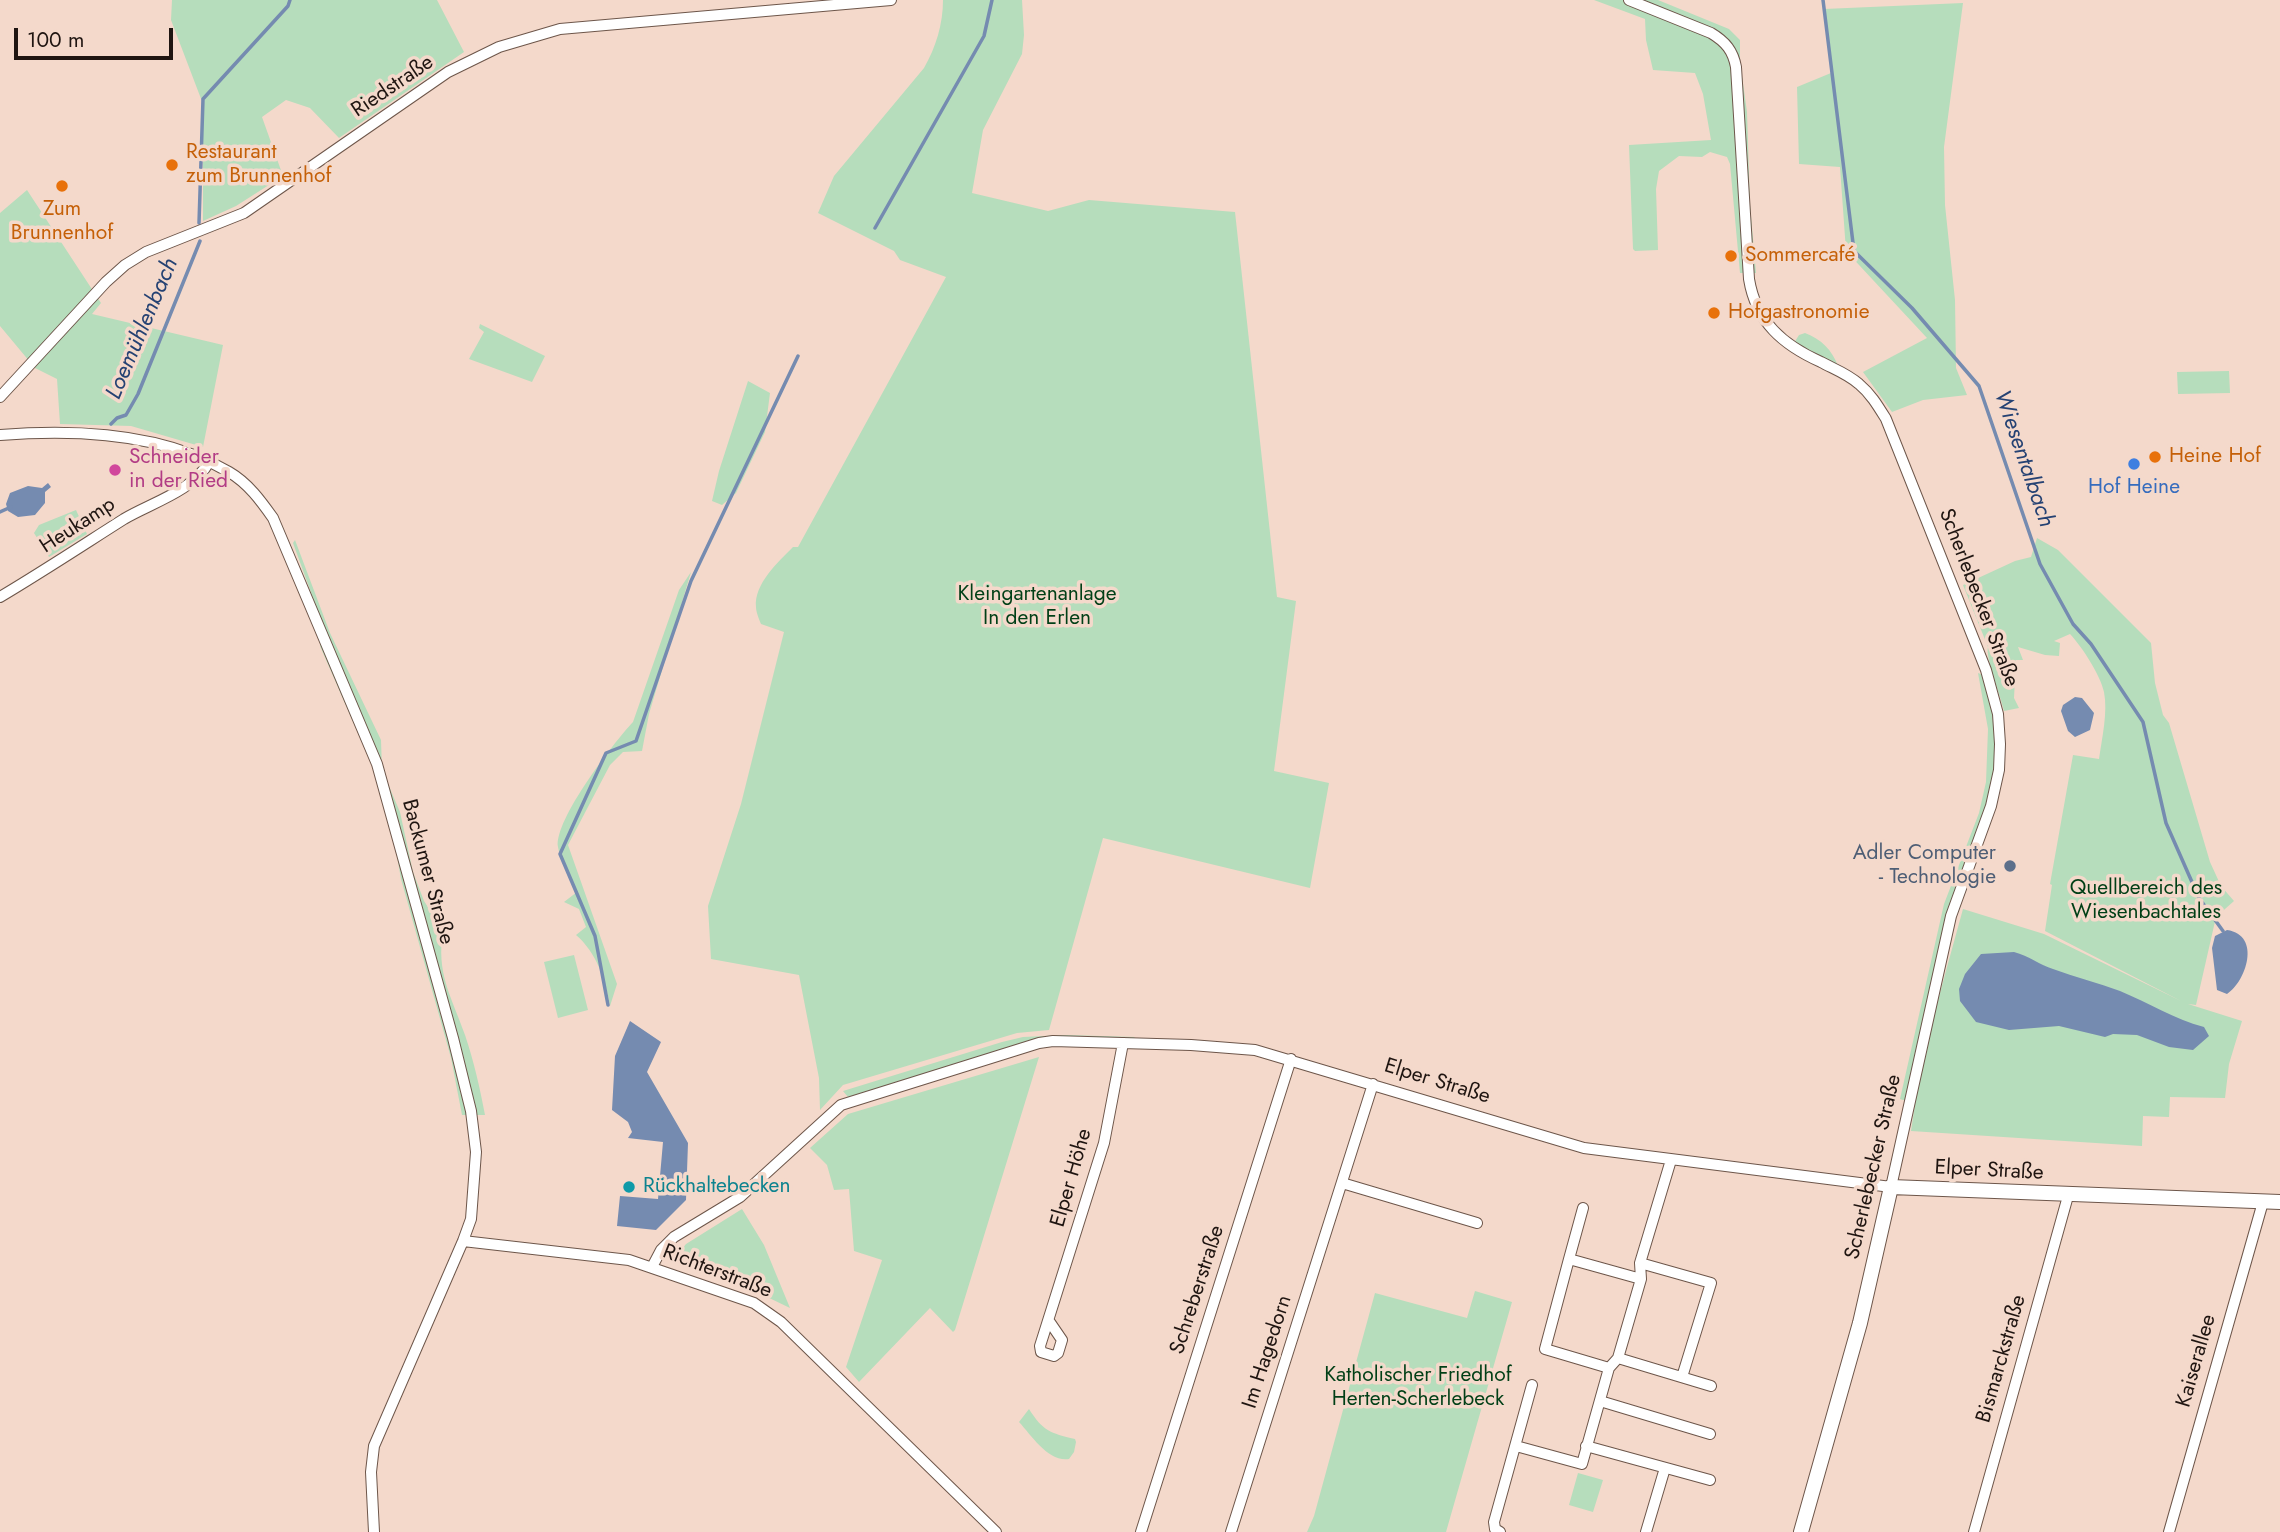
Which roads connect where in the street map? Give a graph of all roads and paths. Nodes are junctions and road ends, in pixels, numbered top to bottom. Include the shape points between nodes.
1 (891, 0) edge
2 (1629, 0) edge
3 (0, 397) edge
4 (0, 435) edge
5 (209, 462) junction
6 (0, 597) edge
7 (1123, 1043) junction
8 (1291, 1059) junction
9 (1373, 1084) junction
10 (1671, 1160) junction
11 (1342, 1184) junction
12 (1891, 1187) junction
13 (2068, 1196) junction
14 (2263, 1202) junction
15 (2280, 1202) edge
16 (1583, 1208) dead end
17 (1477, 1223) dead end
18 (463, 1241) junction
19 (1569, 1259) junction
20 (1640, 1263) junction
21 (652, 1267) junction
22 (1641, 1279) junction
23 (1048, 1321) dead end
24 (1618, 1358) junction
25 (1609, 1368) junction
26 (1682, 1377) junction
27 (1532, 1385) dead end
28 (1711, 1386) dead end
29 (1600, 1401) junction
30 (1710, 1434) dead end
31 (1516, 1446) junction
32 (1586, 1446) junction
33 (1665, 1468) junction
34 (1710, 1480) dead end
35 (374, 1532) edge
36 (996, 1532) edge
37 (1141, 1532) edge
38 (1231, 1532) edge
39 (1500, 1532) edge
40 (1646, 1532) edge
41 (1801, 1532) edge
42 (1974, 1532) edge
43 (2169, 1532) edge

1 - 3 street, Riedstraße via 560,29 489,51 448,72 244,213 134,259 106,282
2 - 12 street, Scherlebecker Straße via 1711,33 1731,50 1737,67 1752,297 1766,324 1779,337 1858,383 1886,419 1986,670 1998,714 1996,788 1951,916
4 - 5 street, Backumer Straße via 111,436
5 - 6 street, Heukamp via 198,477
5 - 18 street, Backumer Straße via 256,494 273,518 377,764 474,1127 474,1192
7 - 8 street, Elper Straße via 1255,1050
7 - 21 street, Elper Straße via 1039,1043 841,1105 740,1197 674,1237
7 - 23 street, Elper Höhe via 1104,1143
8 - 9 street, Elper Straße
8 - 37 street, Schreberstraße
9 - 10 street, Elper Straße via 1584,1148
9 - 11 street, Im Hagedorn
10 - 12 street, Elper Straße
10 - 20 street
11 - 17 street
11 - 38 street, Im Hagedorn
12 - 13 street, Elper Straße
12 - 41 street, Scherlebecker Straße via 1860,1323
13 - 14 street, Elper Straße
13 - 42 street, Bismarckstraße
14 - 15 street, Elper Straße
14 - 43 street, Kaiserallee
16 - 19 street
18 - 21 street, Richterstraße via 610,1256
18 - 35 street, Backumer Straße via 374,1446
19 - 22 street
19 - 25 street via 1545,1349
20 - 22 street
20 - 26 street via 1711,1283
21 - 36 street, Richterstraße via 771,1312
22 - 24 street
24 - 25 street
24 - 26 street
25 - 29 street
26 - 28 street
27 - 31 street
29 - 30 street
29 - 32 street
31 - 32 street via 1581,1465
31 - 39 street via 1494,1522
32 - 33 street
33 - 34 street
33 - 40 street

